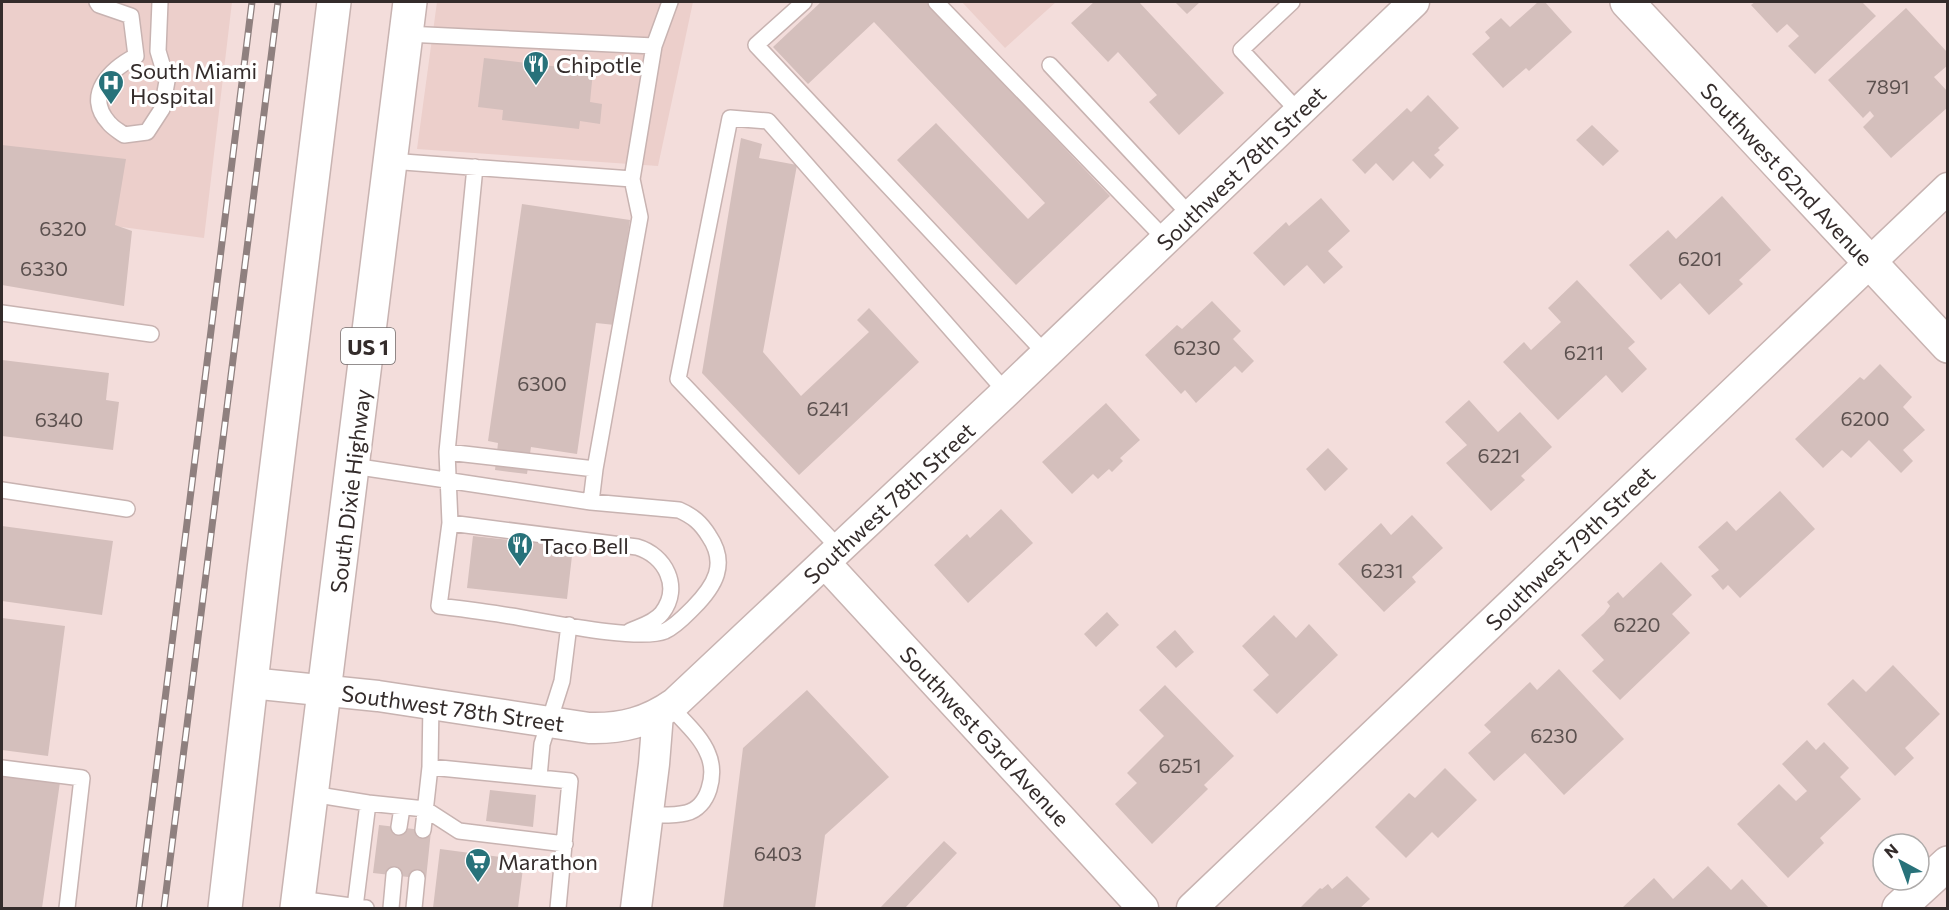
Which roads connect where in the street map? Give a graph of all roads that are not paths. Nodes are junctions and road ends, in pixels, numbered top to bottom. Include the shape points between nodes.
1 (97, 2) edge
2 (160, 2) edge
3 (334, 2) edge
4 (410, 2) edge
5 (670, 2) edge
6 (804, 2) edge
7 (936, 2) edge
8 (1292, 2) edge
9 (1628, 2) edge
10 (1408, 4) edge
11 (406, 34) junction
12 (654, 46) junction
13 (1050, 65) dead end
14 (1299, 112) junction
15 (390, 161) junction
16 (475, 167) junction
17 (632, 179) junction
18 (1947, 188) edge
19 (1191, 216) junction
20 (1166, 240) junction
21 (1870, 263) junction
22 (2, 313) edge
23 (151, 334) dead end
24 (1947, 346) edge
25 (1046, 354) junction
26 (1006, 393) junction
27 (447, 453) junction
28 (353, 466) junction
29 (595, 469) junction
30 (447, 481) junction
31 (2, 490) edge
32 (591, 502) junction
33 (127, 509) dead end
34 (450, 523) junction
35 (833, 556) junction
36 (568, 625) junction
37 (624, 633) junction
38 (251, 683) junction
39 (325, 690) junction
40 (431, 703) junction
41 (664, 710) junction
42 (549, 722) junction
43 (430, 767) junction
44 (2, 768) edge
45 (539, 777) junction
46 (312, 794) junction
47 (368, 803) junction
48 (402, 808) junction
49 (425, 809) junction
50 (648, 815) junction
51 (399, 827) dead end
52 (423, 830) dead end
53 (565, 844) junction
54 (1947, 863) edge
55 (394, 875) dead end
56 (417, 878) dead end
57 (298, 904) edge
58 (1902, 907) edge
59 (360, 908) edge
60 (67, 909) edge
61 (225, 909) edge
62 (391, 909) edge
63 (414, 909) edge
64 (558, 909) edge
65 (636, 909) edge
66 (1143, 909) edge
67 (1192, 909) edge

1 - 2 lane via 131,16 136,56 119,65 102,84 99,107 108,123 124,135 147,132 162,109 167,81 158,51
3 - 38 main road
4 - 11 main road, South Dixie Highway / US 1
5 - 12 lane
6 - 25 lane via 756,45
7 - 20 lane
8 - 14 lane via 1241,50
9 - 21 main road, Southwest 62nd Avenue
10 - 14 street, Southwest 78th Street
11 - 12 lane
11 - 15 main road, South Dixie Highway / US 1
12 - 17 lane
13 - 19 lane
14 - 19 street, Southwest 78th Street
15 - 16 lane
15 - 28 main road, South Dixie Highway / US 1
16 - 17 lane
16 - 27 lane
17 - 29 lane via 640,217
18 - 21 street, Southwest 79th Street
19 - 20 street, Southwest 78th Street
20 - 25 street, Southwest 78th Street
21 - 24 main road, Southwest 62nd Avenue
21 - 67 street, Southwest 79th Street
22 - 23 lane
25 - 26 street, Southwest 78th Street
26 - 35 street, Southwest 78th Street
26 - 35 lane via 768,121 730,118 678,379
27 - 29 lane
27 - 30 lane
28 - 30 lane
28 - 39 main road, South Dixie Highway / US 1
29 - 32 lane
30 - 32 lane
30 - 34 lane
31 - 33 lane
32 - 37 lane via 679,510 691,515 708,533 720,558 717,577 683,619 652,635
34 - 36 lane via 439,606
34 - 37 lane via 637,547 653,554 670,578 668,602 652,622
35 - 41 street, Southwest 78th Street
35 - 66 street, Southwest 63rd Avenue
36 - 37 lane
36 - 42 lane via 562,681
38 - 39 street, Southwest 78th Street
38 - 61 main road
39 - 40 street, Southwest 78th Street
39 - 46 main road, South Dixie Highway / US 1
40 - 42 street, Southwest 78th Street
40 - 43 lane
41 - 42 street, Southwest 78th Street via 620,727 589,728
41 - 50 street
41 - 50 lane via 699,740 712,767 711,782 693,811
42 - 45 lane
43 - 45 lane
43 - 49 lane
44 - 60 lane via 82,778
45 - 53 lane via 570,782
46 - 47 lane
46 - 57 main road, South Dixie Highway / US 1
47 - 48 lane
47 - 59 lane
48 - 49 lane
48 - 51 lane
49 - 52 lane
49 - 53 lane via 459,831
50 - 65 street
53 - 64 lane
54 - 58 main road
55 - 62 lane
56 - 63 lane
57 - 59 lane

